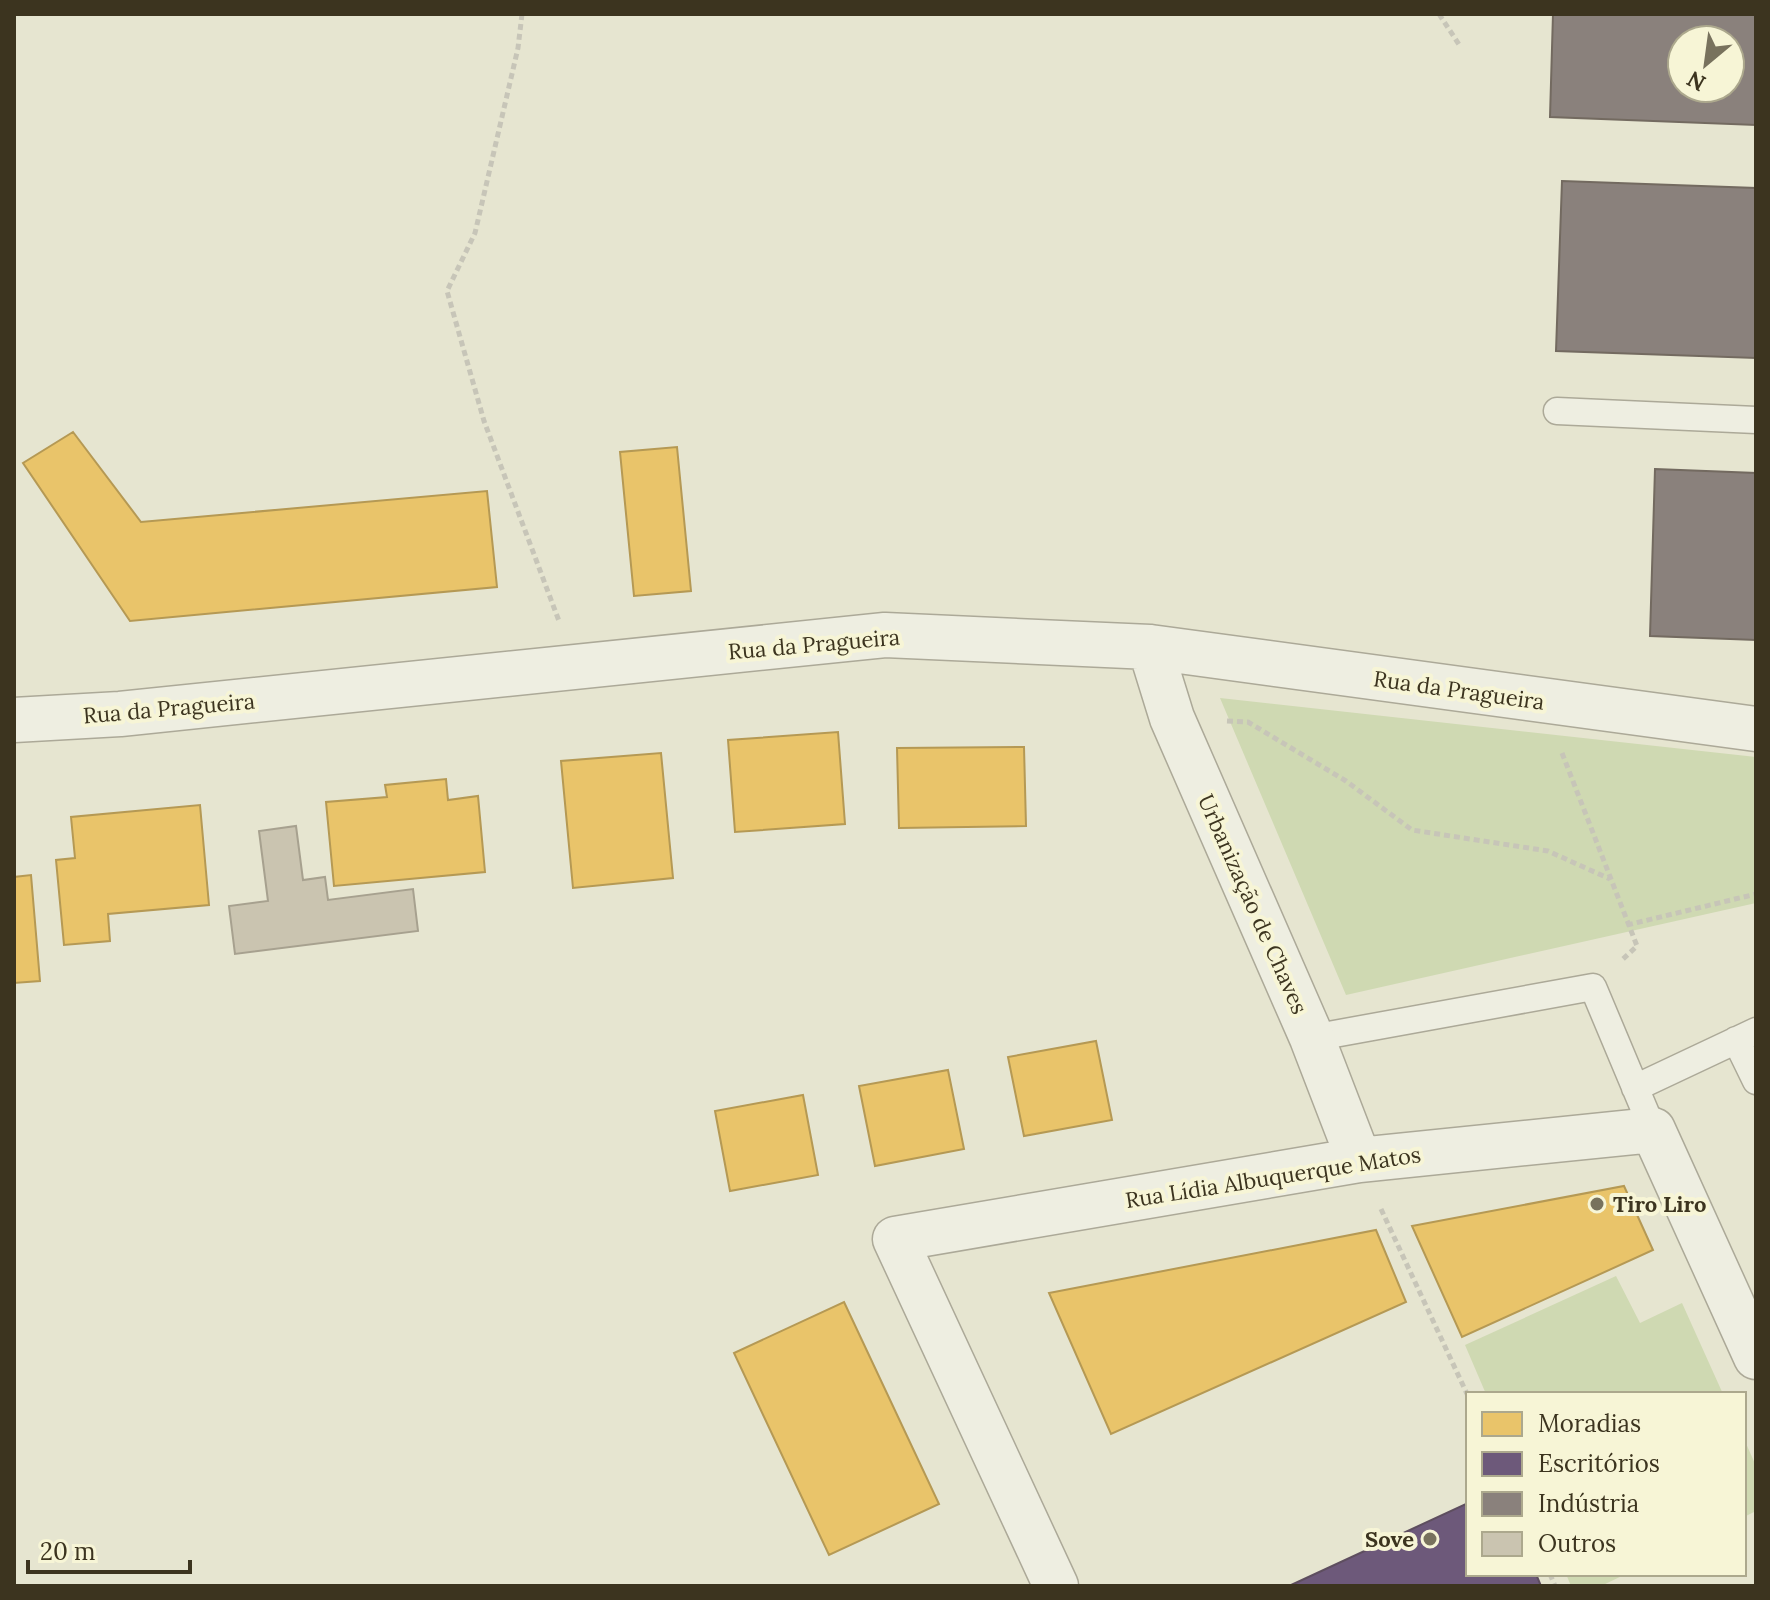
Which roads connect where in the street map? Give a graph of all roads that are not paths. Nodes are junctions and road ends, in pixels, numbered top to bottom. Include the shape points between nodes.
1 (1557, 411) dead end
2 (1756, 420) edge
3 (1150, 647) junction
4 (14, 720) edge
5 (1756, 729) edge
6 (1746, 1035) edge
7 (1312, 1038) junction
8 (1756, 1081) edge
9 (1635, 1088) junction
10 (1653, 1130) junction
11 (1359, 1160) junction
12 (1756, 1357) edge
13 (1056, 1586) edge

1 - 2 lane
3 - 4 street, Rua da Pragueira via 885,635 120,714
3 - 5 street, Rua da Pragueira
3 - 7 street, Urbanização de Chaves via 1172,718
6 - 8 lane
6 - 9 lane
7 - 9 lane via 1593,987
7 - 11 street, Urbanização de Chaves
9 - 10 lane
10 - 11 street, Rua Lídia Albuquerque Matos
10 - 12 street
11 - 13 street, Rua Lídia Albuquerque Matos via 895,1239

